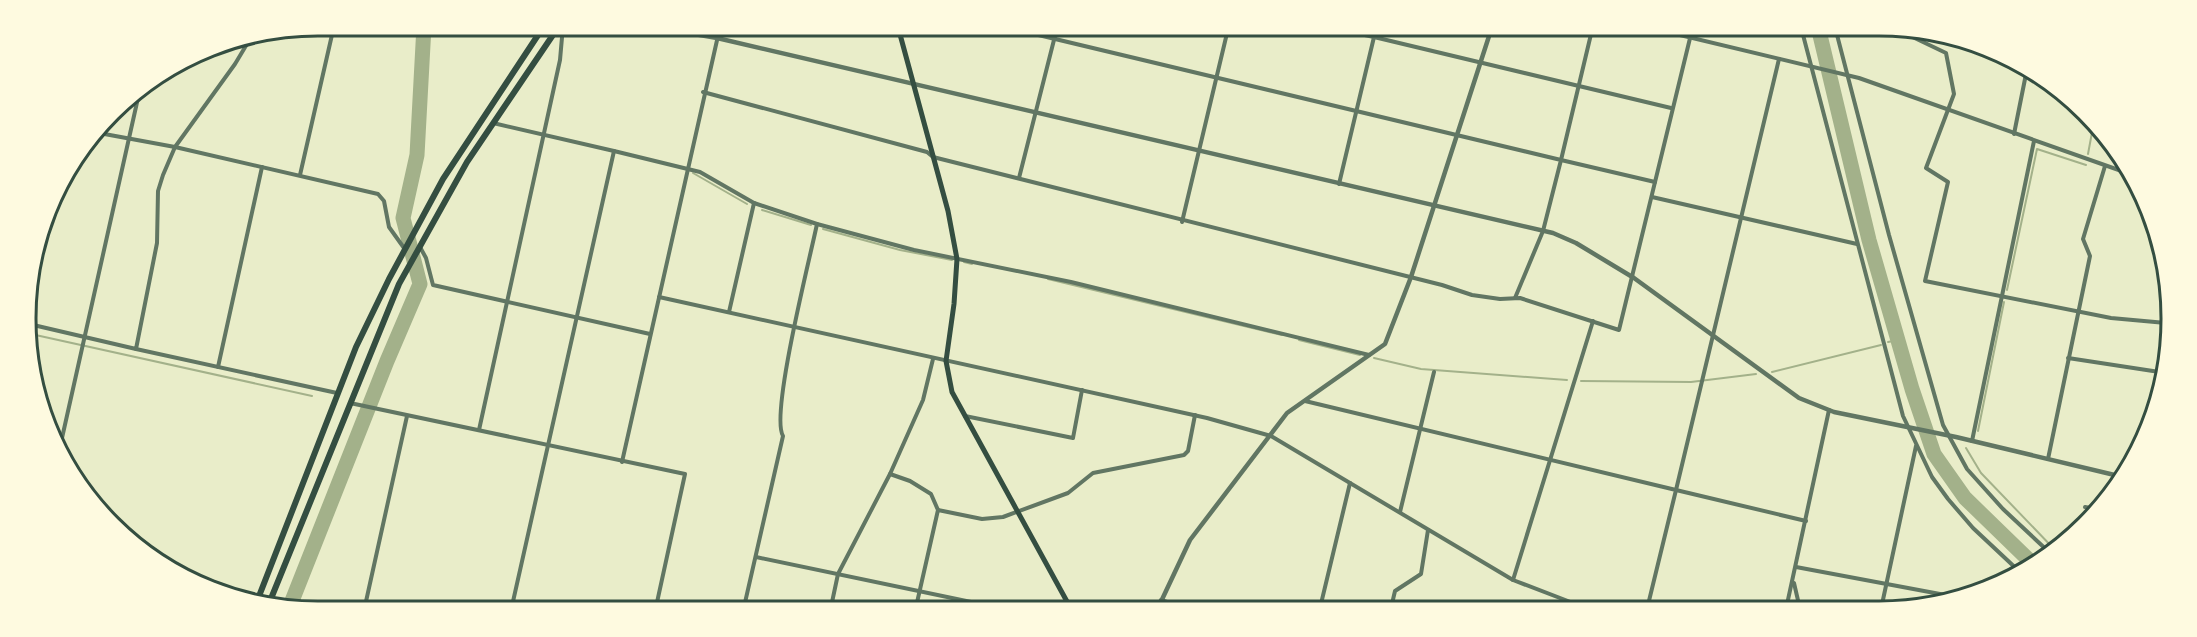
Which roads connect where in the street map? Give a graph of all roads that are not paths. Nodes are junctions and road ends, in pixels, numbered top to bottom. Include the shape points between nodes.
1 (332, 36) edge
2 (537, 36) edge
3 (554, 36) edge
4 (561, 36) edge
5 (706, 36) edge
6 (900, 36) edge
7 (1038, 36) edge
8 (1054, 36) edge
9 (1226, 36) edge
10 (1366, 36) edge
11 (1489, 36) edge
12 (1590, 36) edge
13 (1682, 36) edge
14 (1803, 36) edge
15 (1837, 36) edge
16 (717, 38) junction
17 (1374, 38) junction
18 (1689, 38) junction
19 (1915, 38) edge
20 (1053, 40) junction
21 (246, 46) edge
22 (1779, 59) junction
23 (1480, 63) junction
24 (1812, 66) junction
25 (1847, 75) junction
26 (1216, 78) junction
27 (2025, 78) edge
28 (913, 85) junction
29 (1578, 86) junction
30 (703, 92) junction
31 (137, 102) edge
32 (1671, 108) junction
33 (1357, 111) junction
34 (1948, 111) junction
35 (1035, 114) junction
36 (493, 123) junction
37 (104, 134) edge
38 (2014, 134) junction
39 (543, 135) junction
40 (1457, 136) junction
41 (129, 138) junction
42 (2034, 141) junction
43 (175, 147) junction
44 (1197, 151) junction
45 (614, 152) junction
46 (933, 157) junction
47 (1560, 160) junction
48 (2105, 166) junction
49 (262, 167) junction
50 (687, 168) junction
51 (2119, 170) edge
52 (300, 175) junction
53 (1019, 178) junction
54 (1655, 182) junction
55 (1339, 184) junction
56 (1652, 196) junction
57 (754, 203) junction
58 (1434, 207) junction
59 (1743, 218) junction
60 (1182, 222) junction
61 (817, 224) junction
62 (1543, 231) junction
63 (1857, 244) junction
64 (419, 246) junction
65 (404, 248) junction
66 (957, 259) junction
67 (1411, 277) junction
68 (1634, 278) junction
69 (2001, 296) junction
70 (659, 297) junction
71 (1515, 298) junction
72 (506, 299) junction
73 (729, 312) junction
74 (2078, 312) junction
75 (576, 316) junction
76 (1593, 321) junction
77 (2161, 322) edge
78 (36, 326) edge
79 (795, 328) junction
80 (650, 334) junction
81 (85, 336) junction
82 (1714, 337) junction
83 (136, 349) junction
84 (1370, 355) junction
85 (2068, 358) junction
86 (933, 359) junction
87 (946, 361) junction
88 (218, 367) junction
89 (1434, 372) dead end
90 (2156, 372) edge
91 (1082, 390) junction
92 (339, 393) junction
93 (1304, 400) junction
94 (350, 403) junction
95 (1829, 410) junction
96 (963, 415) junction
97 (407, 416) junction
98 (1195, 416) junction
99 (1422, 429) junction
100 (1910, 429) junction
101 (479, 430) junction
102 (1270, 436) junction
103 (1950, 436) junction
104 (62, 437) edge
105 (1971, 441) junction
106 (548, 445) junction
107 (1549, 458) junction
108 (2048, 460) junction
109 (622, 462) junction
110 (890, 474) junction
111 (2113, 475) edge
112 (1350, 483) junction
113 (1676, 490) junction
114 (2085, 507) dead end
115 (2088, 508) edge
116 (938, 510) junction
117 (1017, 511) junction
118 (1401, 512) junction
119 (1806, 521) junction
120 (1428, 530) junction
121 (2043, 548) edge
122 (756, 557) junction
123 (2014, 566) edge
124 (1796, 567) junction
125 (838, 574) junction
126 (1513, 580) junction
127 (1793, 582) junction
128 (1886, 583) junction
129 (920, 590) junction
130 (1941, 594) edge
131 (260, 595) edge
132 (271, 597) edge
133 (1161, 600) joint
134 (366, 601) edge
135 (513, 601) edge
136 (657, 601) edge
137 (745, 601) edge
138 (832, 601) edge
139 (917, 601) edge
140 (969, 601) edge
141 (1066, 601) edge
142 (1164, 601) edge
143 (1322, 601) edge
144 (1393, 601) edge
145 (1568, 601) edge
146 (1649, 601) edge
147 (1788, 601) edge
148 (1798, 601) edge
149 (1883, 601) edge

1 - 52 street
2 - 65 main road via 443,179
3 - 36 main road
4 - 39 street via 560,60
5 - 16 street
6 - 28 main road
7 - 20 street
8 - 20 street
9 - 26 street
10 - 17 street
11 - 23 street
12 - 29 street
13 - 18 street
14 - 24 street
15 - 25 street
16 - 28 street
16 - 30 street
17 - 23 street
17 - 33 street
18 - 22 street
18 - 32 street
19 - 34 street via 1946,53 1954,94
20 - 26 street
20 - 35 street
21 - 43 street
22 - 24 street
22 - 59 street
23 - 29 street
23 - 40 street
24 - 25 street
24 - 63 street
25 - 34 street
25 - 103 street via 1935,401
26 - 33 street
26 - 44 street
27 - 38 street
28 - 35 street
28 - 46 main road
29 - 32 street
29 - 47 street
30 - 46 street via 927,152
30 - 50 street
31 - 41 street
32 - 54 street
33 - 40 street
33 - 55 street
34 - 38 street
34 - 69 street via 1926,168 1948,182 1925,281
35 - 44 street
35 - 53 street
36 - 39 street
36 - 64 main road
37 - 41 street
38 - 42 street
39 - 45 street
39 - 72 street
40 - 47 street
40 - 58 street
41 - 43 street
41 - 81 street
42 - 48 street
42 - 69 street
43 - 49 street
43 - 83 street via 158,191 157,243
44 - 55 street
44 - 60 street
45 - 50 street
45 - 75 street
46 - 53 street
46 - 66 main road
47 - 54 street
47 - 62 street
48 - 51 street
48 - 74 street via 2083,239 2090,256
49 - 52 street
49 - 88 street
50 - 57 street
50 - 70 street
52 - 65 street via 378,194 384,201 389,227
53 - 60 street
54 - 56 street
55 - 58 street
56 - 59 street
56 - 68 street via 1632,271
57 - 61 street
57 - 73 street
58 - 62 street
58 - 67 street
59 - 63 street
59 - 82 street
60 - 67 street
61 - 66 street
61 - 79 street
62 - 68 street via 1576,243
62 - 71 street
63 - 100 street via 1899,402
64 - 72 street via 433,285
64 - 94 main road
65 - 92 main road via 356,347
66 - 84 street via 1071,282
66 - 87 main road
67 - 71 street via 1472,295
67 - 84 street via 1391,333 1385,344
68 - 76 street via 1619,330
68 - 82 street
69 - 74 street
69 - 105 street
70 - 73 street
70 - 80 street
71 - 76 street
72 - 75 street
72 - 101 street
73 - 79 street
74 - 77 street
74 - 85 street
75 - 80 street
75 - 106 street
76 - 107 street
78 - 81 street
79 - 86 street
79 - 122 street via 781,400 783,436
80 - 109 street
81 - 83 street
81 - 104 street
82 - 95 street via 1799,398
82 - 113 street
83 - 88 street
84 - 93 street
85 - 90 street
85 - 108 street
86 - 87 street
86 - 110 street via 923,400
87 - 91 street
87 - 96 main road via 952,392
88 - 92 street
89 - 99 street
91 - 96 street via 1073,438
91 - 98 street
92 - 131 main road
93 - 99 street
93 - 102 street via 1287,412
94 - 97 street
94 - 132 main road
95 - 100 street
95 - 119 street
96 - 117 main road
97 - 101 street
97 - 134 street
98 - 102 street
98 - 117 street via 1188,452 1184,455 1093,472 1074,490
99 - 107 street
99 - 118 street
100 - 103 street
100 - 123 street via 1932,477 1948,499
100 - 128 street via 1917,447
101 - 106 street
102 - 112 street
102 - 133 street via 1190,540
103 - 105 street
103 - 121 street via 1968,469
105 - 108 street
106 - 109 street
106 - 135 street
107 - 113 street
107 - 126 street
108 - 111 street
109 - 136 street via 685,474
110 - 116 street via 931,494
110 - 125 street
112 - 118 street
112 - 143 street
113 - 119 street
113 - 146 street
114 - 115 street
116 - 117 street via 982,519
116 - 129 street
117 - 141 main road
118 - 120 street
119 - 124 street
120 - 126 street
120 - 144 street via 1420,574 1395,591
122 - 125 street
122 - 137 street
124 - 127 street
124 - 128 street
125 - 129 street
125 - 138 street
126 - 145 street
127 - 147 street
127 - 148 street
128 - 130 street
128 - 149 street
129 - 139 street
129 - 140 street
133 - 142 street

